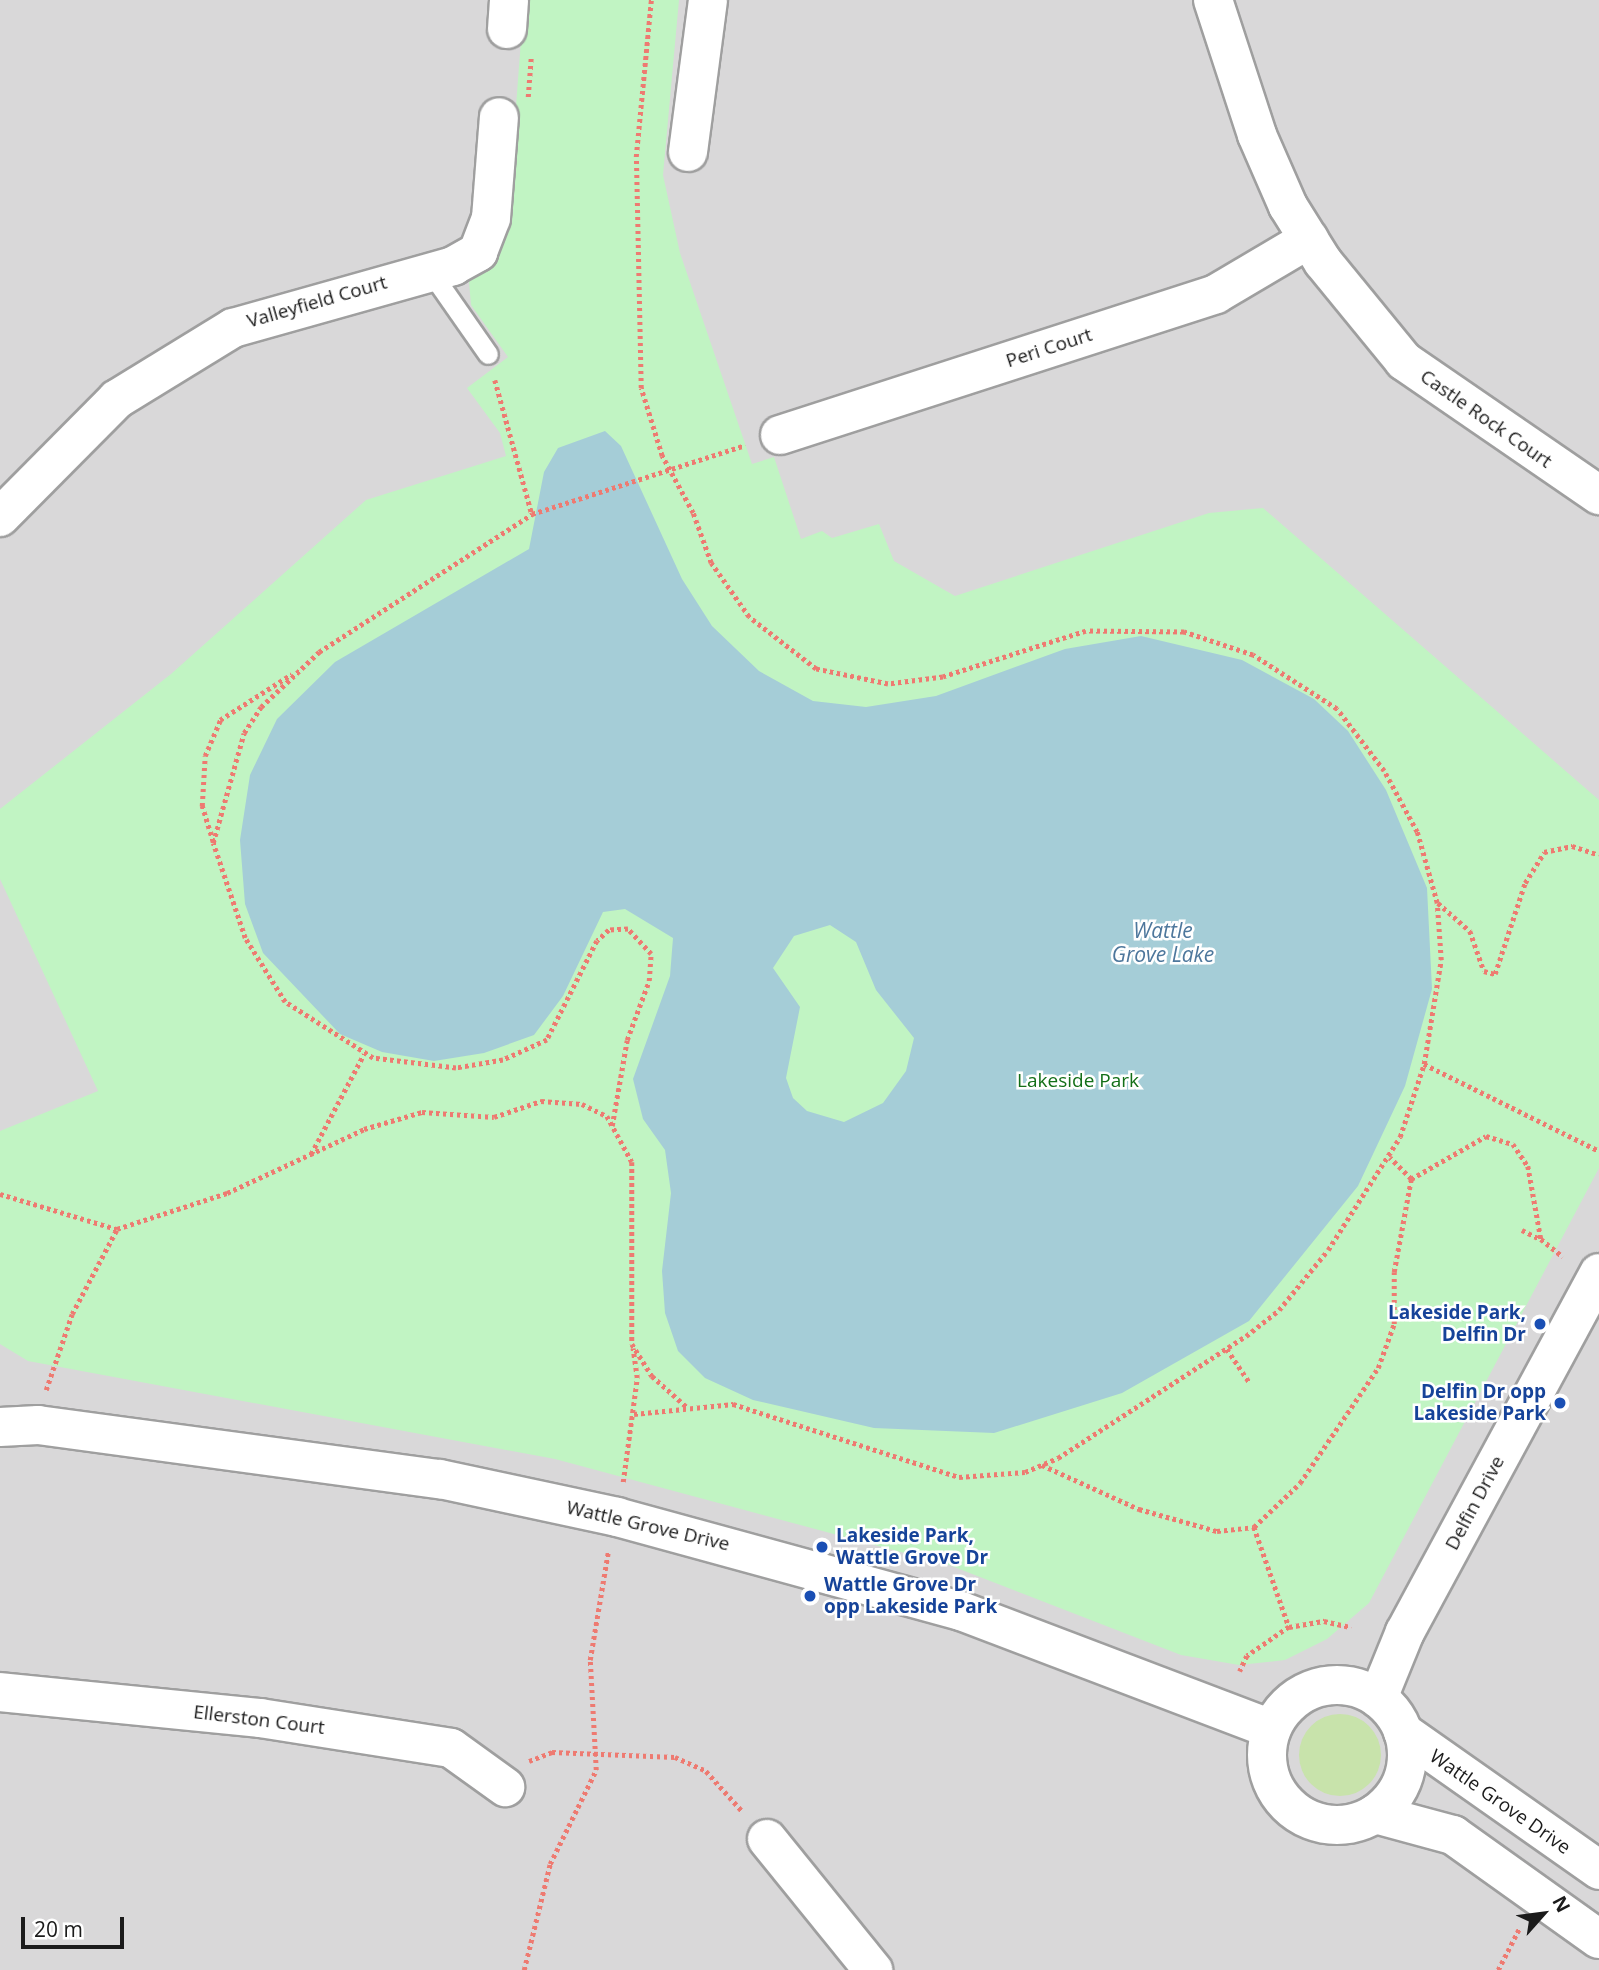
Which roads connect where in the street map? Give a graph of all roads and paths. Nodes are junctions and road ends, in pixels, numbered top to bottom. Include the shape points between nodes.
1 (651, 0) edge
2 (708, 0) edge
3 (1213, 0) edge
4 (516, 27) edge
5 (513, 111) joint
6 (688, 152) dead end
7 (1309, 239) junction
8 (430, 271) junction
9 (488, 354) joint
10 (780, 435) joint
11 (668, 467) junction
12 (1599, 495) edge
13 (532, 514) junction
14 (0, 517) edge
15 (300, 670) junction
16 (213, 843) junction
17 (1599, 855) edge
18 (1437, 903) junction
19 (364, 1054) junction
20 (1424, 1064) junction
21 (612, 1126) junction
22 (1599, 1151) edge
23 (311, 1154) junction
24 (1389, 1158) junction
25 (1411, 1179) junction
26 (0, 1194) edge
27 (117, 1229) junction
28 (1522, 1230) dead end
29 (1541, 1239) junction
30 (1563, 1257) dead end
31 (1599, 1273) edge
32 (632, 1344) junction
33 (1227, 1349) junction
34 (1249, 1382) dead end
35 (688, 1408) junction
36 (634, 1414) junction
37 (38, 1425) junction
38 (0, 1427) edge
39 (1042, 1465) junction
40 (623, 1483) dead end
41 (1254, 1527) junction
42 (608, 1553) dead end
43 (1351, 1626) dead end
44 (1289, 1627) junction
45 (1240, 1671) dead end
46 (0, 1692) edge
47 (1378, 1698) junction
48 (1271, 1729) junction
49 (1403, 1732) junction
50 (597, 1752) junction
51 (505, 1787) joint
52 (1375, 1814) junction
53 (767, 1839) joint
54 (1599, 1870) edge
55 (1519, 1929) dead end
56 (1599, 1939) edge
57 (524, 1970) edge
58 (873, 1970) edge
59 (1498, 1970) edge

1 - 11 path via 636,157 634,278 641,388
2 - 6 street
3 - 7 street, Castle Rock Court via 1257,135
4 - 5 path
5 - 8 street, Valleyfield Court via 491,218 478,252
7 - 10 street, Peri Court via 1216,294
7 - 12 street, Castle Rock Court via 1404,360 1463,407
8 - 9 lane
8 - 14 street, Valleyfield Court via 284,308 233,328 163,367 117,399
9 - 13 path
10 - 11 path
11 - 13 path
11 - 18 path via 694,513 710,563 749,617 816,669 888,684 929,679 1086,632 1129,629 1184,632 1253,655 1305,684 1336,709 1384,771 1418,832
13 - 15 path via 418,583
15 - 16 path via 244,733
15 - 16 path via 220,720 205,756 202,806
16 - 19 path via 245,938 285,1002
17 - 18 path via 1564,845 1544,852 1525,883 1495,974 1483,971 1470,931
18 - 20 path via 1441,960
19 - 21 path via 456,1068 503,1060 547,1040 597,941 609,930 628,929 651,954 649,981 627,1040
19 - 23 path
20 - 22 path
20 - 24 path
21 - 23 path via 607,1116 582,1104 541,1101 494,1118 422,1112 364,1129
21 - 32 path via 632,1162
23 - 27 path via 227,1194
24 - 25 path
24 - 33 path via 1279,1310
25 - 29 path via 1486,1136 1513,1144 1528,1166
25 - 41 path via 1394,1272 1394,1324 1378,1368 1300,1483
26 - 27 path
27 - 37 path via 72,1314
28 - 29 path
29 - 30 path
31 - 47 street, Delfin Drive via 1405,1632
32 - 35 path via 652,1376
32 - 36 path
33 - 34 path
33 - 39 path
35 - 36 path
35 - 39 path via 733,1404 774,1414 959,1477
36 - 40 path
37 - 38 street, Wattle Grove Drive
37 - 48 street, Wattle Grove Drive via 440,1479 726,1544 961,1611
39 - 41 path via 1139,1509 1217,1531
41 - 44 path
42 - 50 path via 590,1660
43 - 44 path via 1324,1621
44 - 45 path via 1247,1656
46 - 51 street, Ellerston Court via 260,1718 450,1748
47 - 48 street via 1359,1688 1317,1687 1297,1696
47 - 49 street
48 - 52 street via 1268,1773 1292,1809 1333,1826
49 - 52 street via 1403,1778
49 - 54 street, Wattle Grove Drive
50 - 51 path via 552,1752 530,1760
50 - 53 path via 675,1758 706,1771
50 - 57 path via 591,1786 550,1864
52 - 56 street via 1452,1835
53 - 58 street
55 - 59 path

